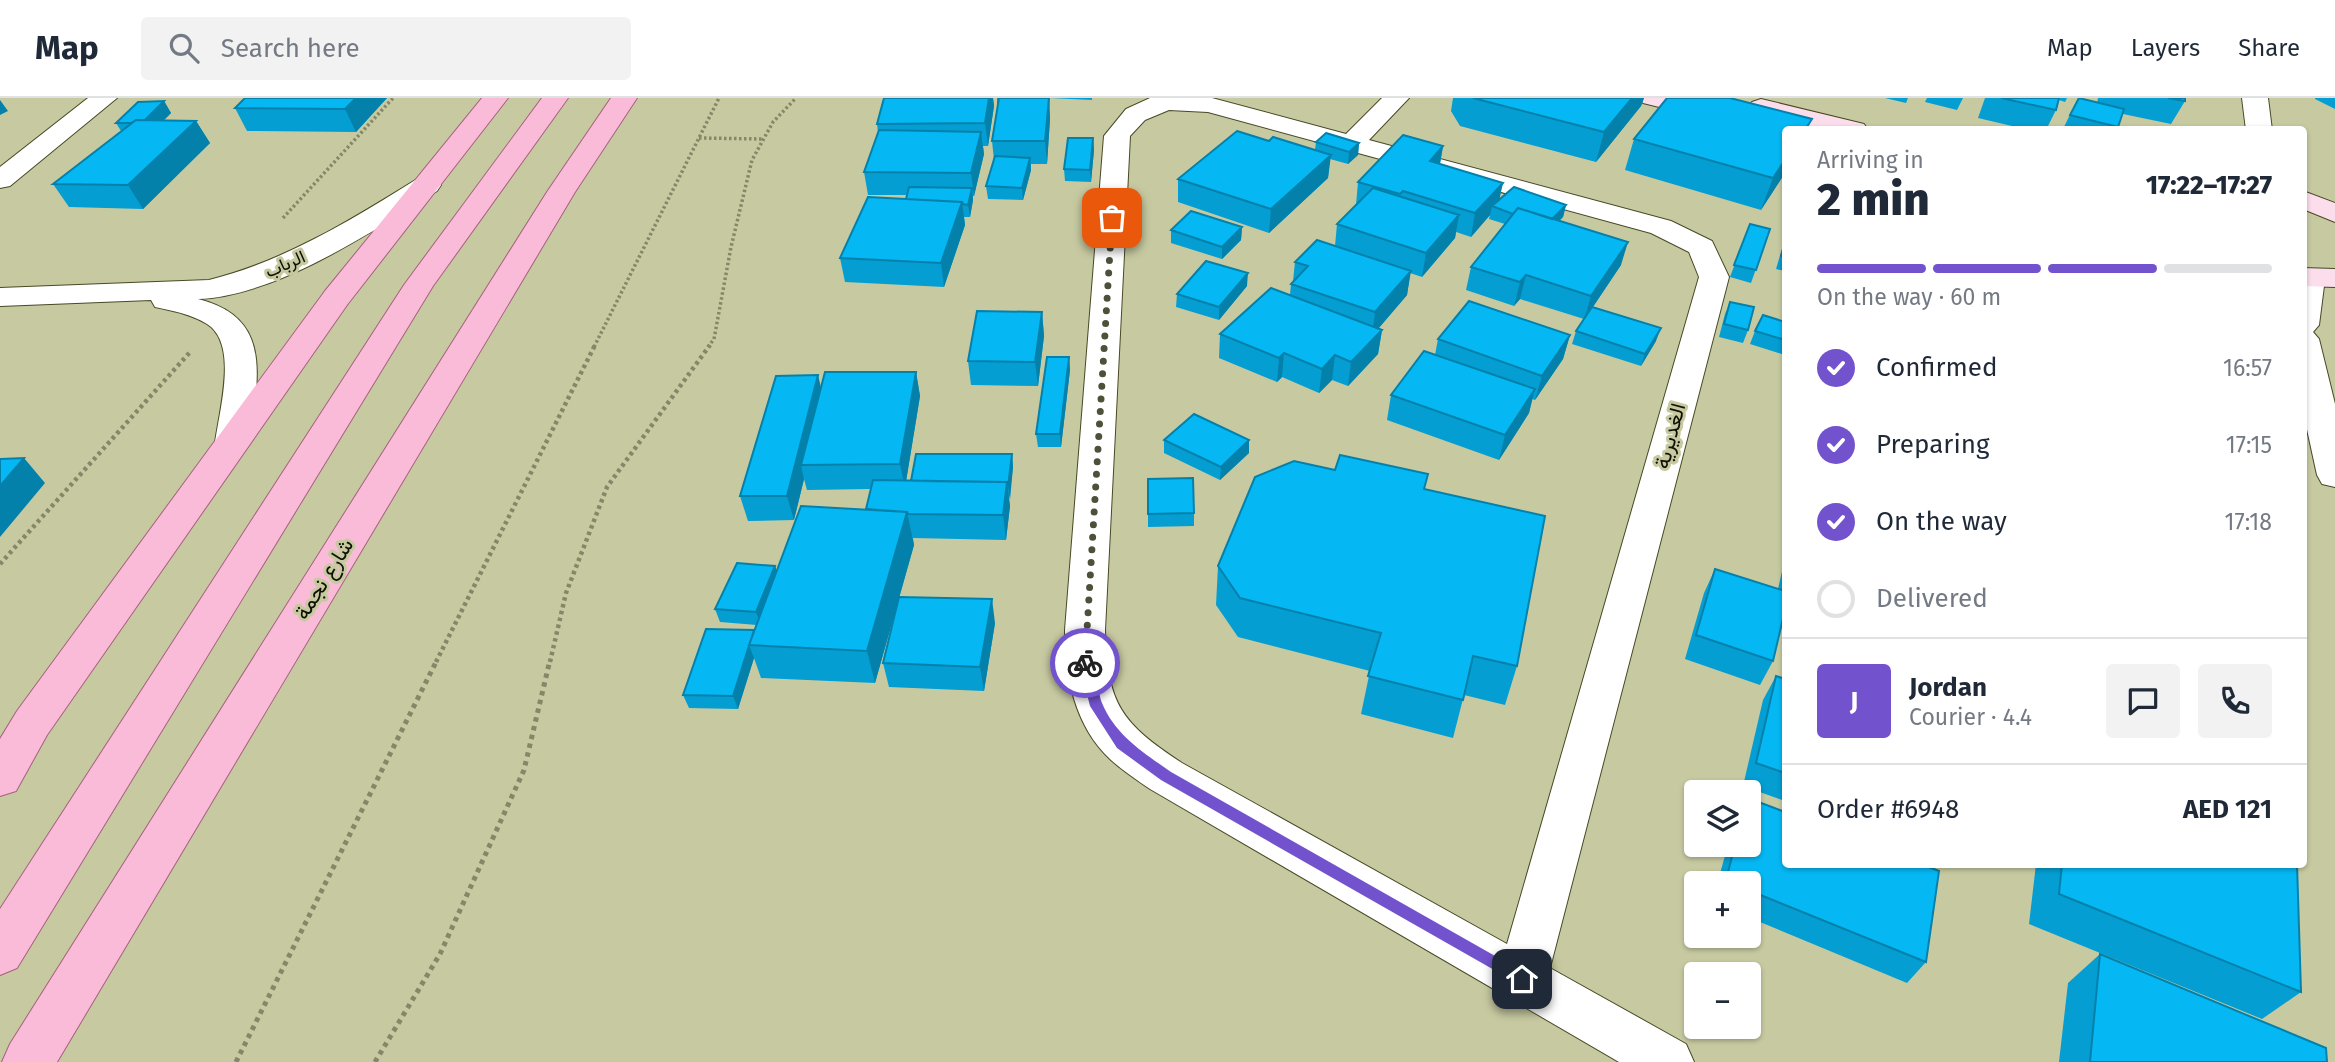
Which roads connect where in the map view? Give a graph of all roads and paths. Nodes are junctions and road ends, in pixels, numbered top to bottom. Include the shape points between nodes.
1 (104, 98) edge
2 (393, 98) edge
3 (495, 98) edge
4 (555, 98) edge
5 (624, 98) edge
6 (719, 98) edge
7 (796, 98) edge
8 (1396, 98) edge
9 (1652, 98) edge
10 (1722, 98) edge
11 (2255, 98) edge
12 (1772, 112) edge
13 (1837, 126) edge
14 (2258, 126) edge
15 (699, 138) junction
16 (763, 139) junction
17 (1352, 142) junction
18 (0, 180) edge
19 (426, 185) junction
20 (2307, 201) edge
21 (2335, 213) edge
22 (276, 227) dead end
23 (2316, 278) edge
24 (126, 294) junction
25 (0, 297) edge
26 (2307, 311) edge
27 (220, 317) junction
28 (2307, 356) edge
29 (232, 443) junction
30 (2335, 475) edge
31 (0, 564) edge
32 (0, 778) edge
33 (0, 952) edge
34 (1522, 979) junction
35 (28, 1062) edge
36 (236, 1062) edge
37 (375, 1062) edge
38 (1668, 1062) edge

1 - 18 street
2 - 22 path
3 - 19 main road
4 - 33 main road via 419,285
5 - 35 main road, شارع نجمة via 561,192
6 - 15 path
7 - 16 path
8 - 17 street
9 - 12 street
10 - 12 street
11 - 14 street
12 - 13 street
15 - 16 path
15 - 36 path
16 - 37 path via 751,160 714,339 607,487 566,593 524,771 440,954
17 - 34 street, الغديرية via 1661,227 1702,247 1714,277
17 - 34 street, الغديرية via 1180,101 1149,104 1127,119 1117,136 1085,671 1097,706 1122,744 1166,776
19 - 24 street, الرباب via 355,230 267,273 209,289
19 - 29 main road via 336,298
20 - 21 street
23 - 26 street
24 - 25 street, الرباب
24 - 27 street, الرباب via 192,304
27 - 29 street, الرباب via 240,338 242,358
27 - 31 path
28 - 30 street
29 - 32 main road via 32,723
34 - 38 street, الغديرية

